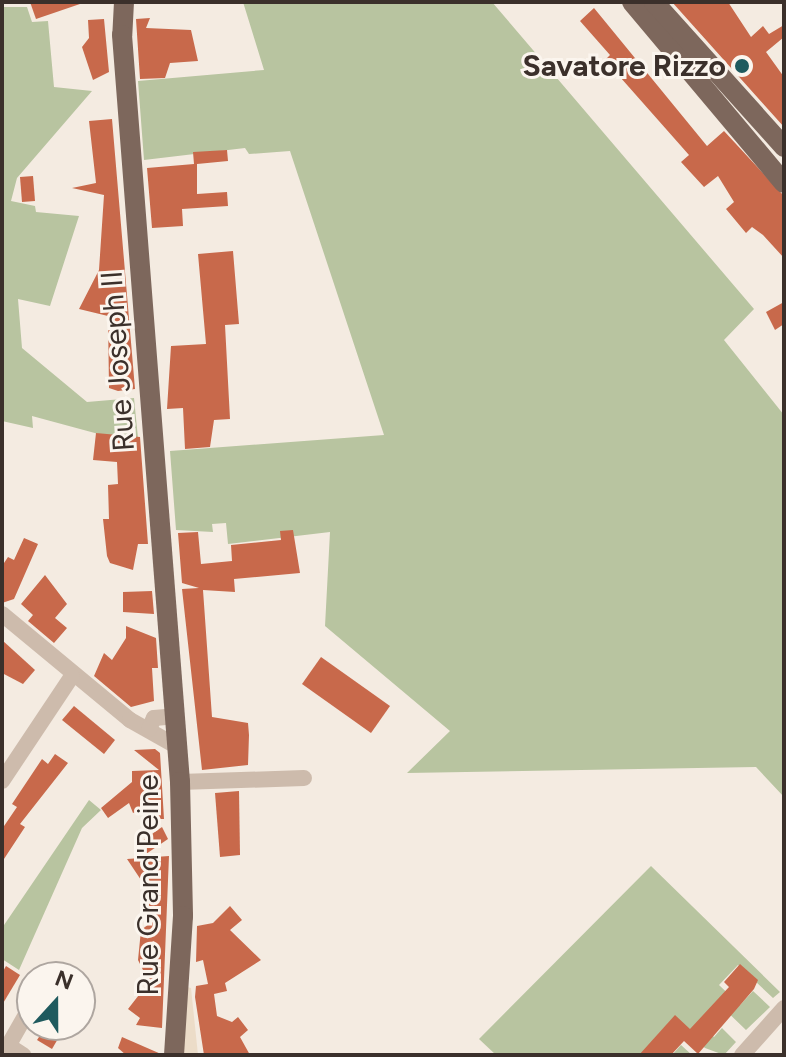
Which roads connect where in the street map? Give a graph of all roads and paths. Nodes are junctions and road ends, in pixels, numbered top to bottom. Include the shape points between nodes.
1 (632, 2) edge
2 (654, 2) edge
3 (124, 3) edge
4 (784, 147) edge
5 (784, 183) edge
6 (2, 614) edge
7 (72, 676) junction
8 (175, 716) junction
9 (149, 729) junction
10 (178, 747) junction
11 (304, 778) dead end
12 (2, 781) edge
13 (180, 782) junction
14 (784, 1008) edge
15 (174, 1055) edge
16 (742, 1055) edge

1 - 5 main road
2 - 4 main road
3 - 8 main road, Rue Joseph II
6 - 7 street
7 - 9 street
7 - 12 street
8 - 9 street via 154,718
8 - 10 main road, Rue Grand'Peine
9 - 10 street via 156,739
10 - 13 main road, Rue Grand'Peine
11 - 13 street
13 - 15 main road, Rue Grand'Peine via 183,916
14 - 16 street

